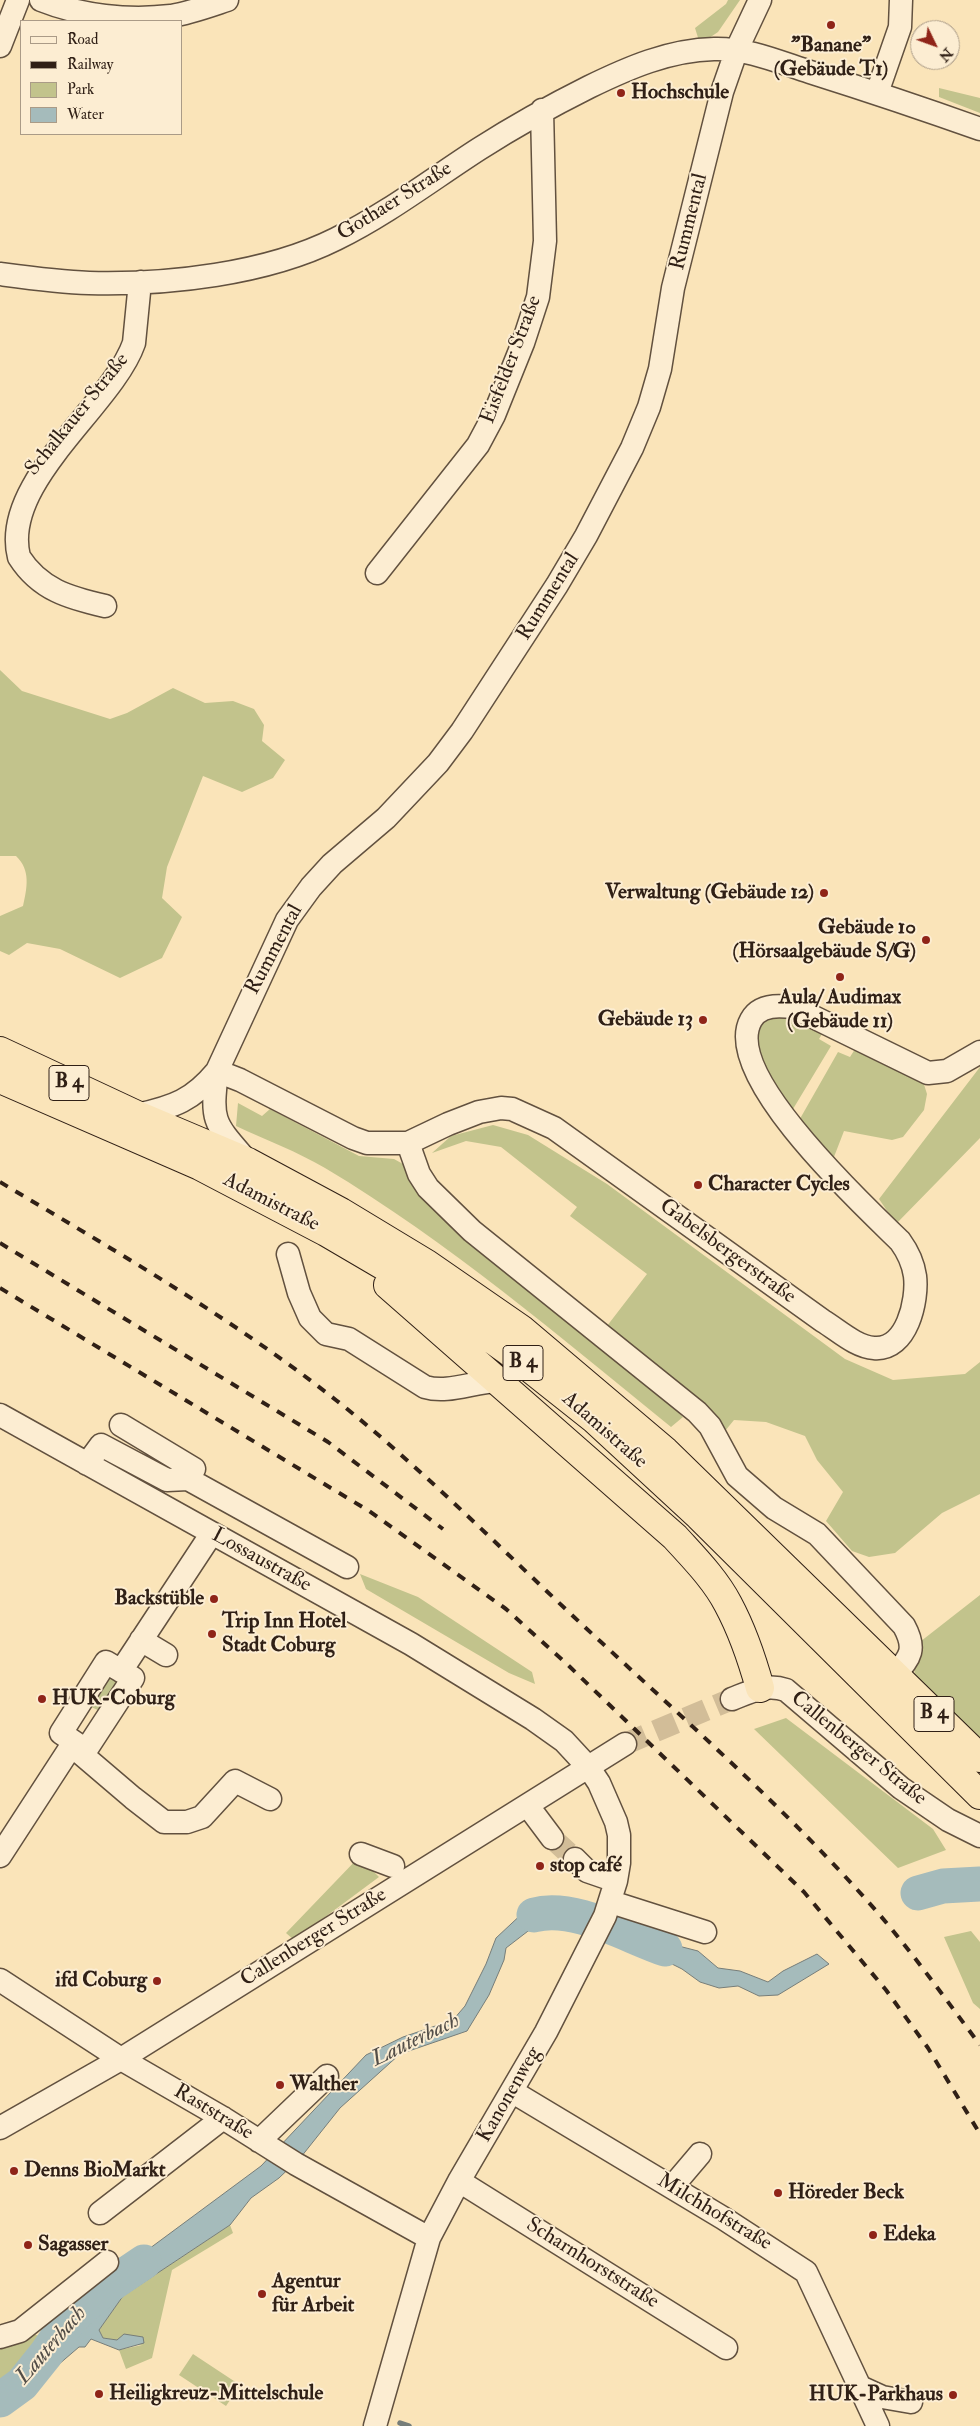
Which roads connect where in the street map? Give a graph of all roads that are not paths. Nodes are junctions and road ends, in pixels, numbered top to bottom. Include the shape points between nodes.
1 (18, 0) edge
2 (41, 0) edge
3 (227, 0) edge
4 (760, 0) edge
5 (901, 0) edge
6 (0, 46) edge
7 (738, 49) junction
8 (877, 93) junction
9 (542, 110) junction
10 (980, 129) edge
11 (0, 274) edge
12 (140, 282) junction
13 (5, 524) edge
14 (377, 573) dead end
15 (106, 606) dead end
16 (0, 1051) edge
17 (980, 1052) edge
18 (217, 1071) junction
19 (0, 1078) edge
20 (137, 1115) junction
21 (408, 1143) junction
22 (248, 1162) junction
23 (326, 1232) junction
24 (288, 1254) dead end
25 (458, 1345) junction
26 (500, 1381) junction
27 (456, 1387) junction
28 (0, 1415) edge
29 (121, 1425) dead end
30 (87, 1464) junction
31 (188, 1479) junction
32 (212, 1533) junction
33 (347, 1567) dead end
34 (141, 1640) junction
35 (166, 1655) dead end
36 (121, 1671) junction
37 (894, 1676) junction
38 (760, 1688) junction
39 (732, 1699) tunnel mouth
40 (78, 1706) junction
41 (104, 1723) junction
42 (73, 1744) junction
43 (625, 1744) tunnel mouth
44 (970, 1761) edge
45 (589, 1768) junction
46 (980, 1795) edge
47 (270, 1799) dead end
48 (528, 1806) junction
49 (980, 1836) edge
50 (552, 1838) tunnel mouth
51 (361, 1854) dead end
52 (0, 1856) edge
53 (575, 1859) tunnel mouth
54 (393, 1866) dead end
55 (611, 1900) junction
56 (705, 1932) dead end
57 (0, 1980) edge
58 (121, 2059) junction
59 (327, 2076) dead end
60 (512, 2092) junction
61 (223, 2118) junction
62 (0, 2128) edge
63 (266, 2145) junction
64 (700, 2154) dead end
65 (459, 2181) junction
66 (672, 2187) junction
67 (100, 2213) dead end
68 (429, 2238) junction
69 (107, 2262) dead end
70 (0, 2337) edge
71 (718, 2340) dead end
72 (860, 2386) junction
73 (911, 2402) dead end
74 (375, 2426) edge
75 (878, 2426) edge

1 - 6 street
2 - 3 street via 85,13 123,18 171,16
4 - 7 street, Rummental
5 - 8 street via 900,27
7 - 8 street, Gothaer Straße
7 - 9 street, Gothaer Straße via 693,50 668,55 613,75
7 - 18 street, Rummental via 722,92 673,288 660,369 632,448 557,585 462,731 438,763 392,811 310,887 287,920
8 - 10 street, Gothaer Straße
9 - 12 street, Gothaer Straße via 376,219 333,241 244,269
9 - 14 street, Eisfelder Straße via 545,241 538,297 523,343 478,446
11 - 12 street, Gothaer Straße via 89,283
12 - 13 street, Schalkauer Straße via 131,353 95,401 42,454 19,490
13 - 15 street, Schalkauer Straße via 12,545 28,571 41,583 77,600
16 - 20 highway, Adamistraße / B 4
17 - 21 street, Gabelsbergerstraße via 947,1071 928,1073 794,1008 774,1006 762,1009 748,1025 746,1042 750,1062 765,1091 790,1125 907,1251 915,1278 910,1318 900,1335 886,1346 875,1348 858,1343 823,1321 554,1128 501,1108 479,1112
18 - 20 street, Rummental via 187,1100
18 - 21 street via 353,1138 367,1143
18 - 22 street, Rummental via 214,1117 222,1133
19 - 23 highway, Adamistraße / B 4 via 200,1166
20 - 22 highway, Adamistraße / B 4
21 - 37 street via 419,1174 437,1198 472,1231 697,1412 710,1426 738,1476 774,1508 817,1534 904,1626 912,1648 908,1659
22 - 37 highway, Adamistraße / B 4 via 427,1264 521,1329 665,1451
23 - 25 highway
23 - 44 highway, Adamistraße / B 4 via 420,1289 507,1350 594,1419
24 - 27 street via 310,1318 326,1334 348,1339 425,1387 439,1391
25 - 26 highway
25 - 27 street via 463,1370 462,1379
26 - 27 street
26 - 38 highway via 675,1537 710,1578 728,1604 752,1658
28 - 30 street, Lossaustraße
29 - 31 street via 194,1469
30 - 31 street via 101,1445 168,1480
30 - 32 street, Lossaustraße
31 - 33 street
32 - 34 street
32 - 45 street, Lossaustraße via 411,1644 534,1719 564,1741
34 - 35 street
34 - 36 street
36 - 40 street via 106,1662
36 - 41 street via 133,1678
37 - 44 highway, Adamistraße / B 4
38 - 39 street, Callenberger Straße
38 - 49 street, Callenberger Straße via 786,1690 901,1788 948,1820
40 - 41 street
40 - 42 street via 61,1733
41 - 42 street via 86,1750
42 - 47 street via 164,1822 187,1822 202,1817 235,1781
42 - 52 street
43 - 45 street, Callenberger Straße
44 - 46 highway, Adamistraße / B 4
45 - 48 street, Callenberger Straße
45 - 55 street, Kanonenweg via 616,1822 619,1862
48 - 50 street
48 - 58 street, Callenberger Straße
51 - 54 street
53 - 55 street
55 - 56 street
55 - 60 street, Kanonenweg via 591,1945
57 - 58 street, Raststraße
58 - 61 street, Raststraße
58 - 62 street, Callenberger Straße
59 - 63 street
60 - 65 street, Kanonenweg
60 - 66 street, Milchhofstraße
61 - 63 street, Raststraße
61 - 67 street
63 - 68 street, Raststraße
64 - 66 street
65 - 68 street, Kanonenweg
65 - 71 street, Scharnhorststraße
66 - 72 street, Milchhofstraße via 806,2272
68 - 74 street, Kanonenweg
69 - 70 street via 20,2331
72 - 73 street via 882,2397
72 - 75 street, Milchhofstraße

